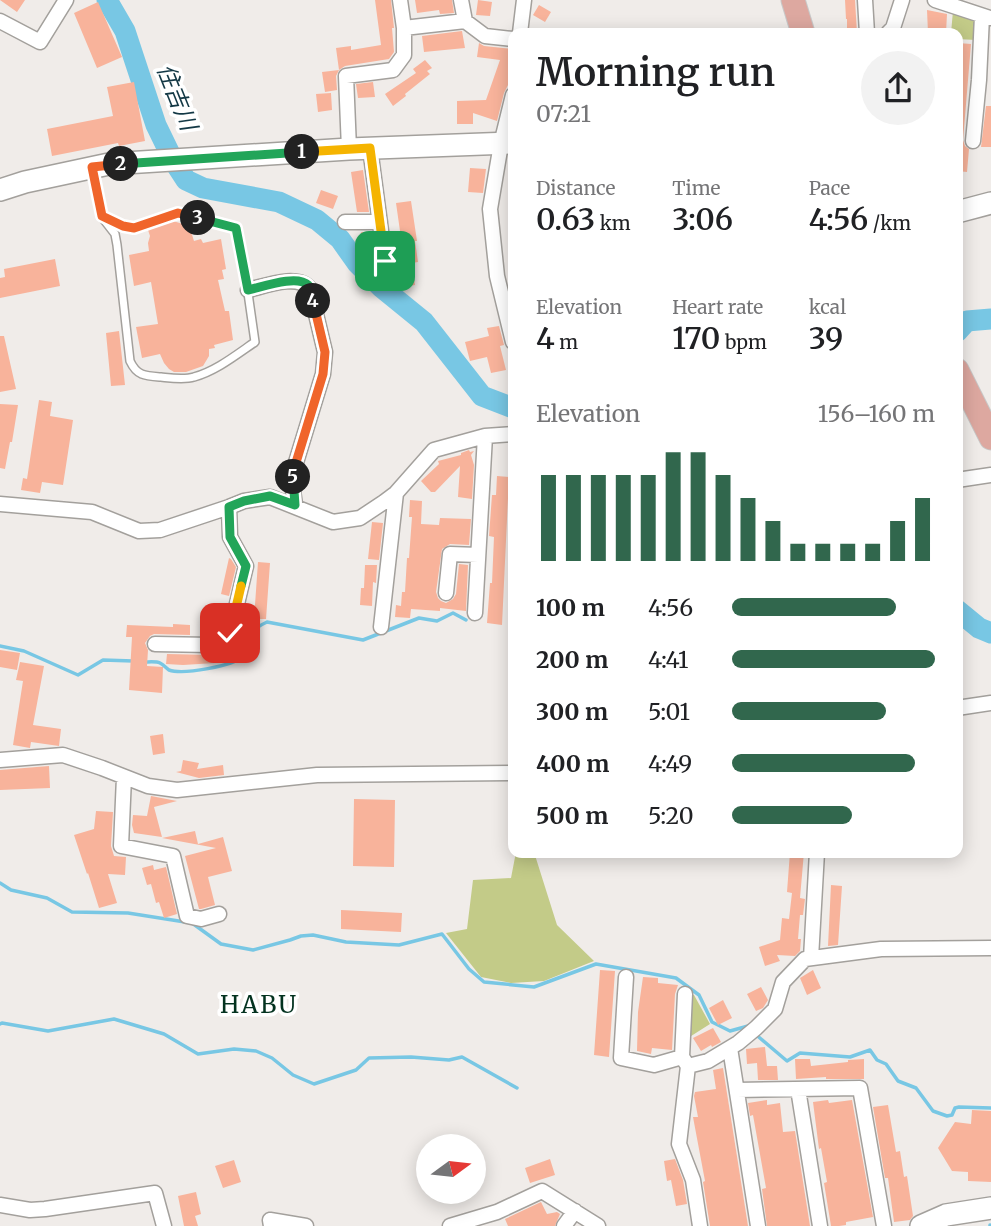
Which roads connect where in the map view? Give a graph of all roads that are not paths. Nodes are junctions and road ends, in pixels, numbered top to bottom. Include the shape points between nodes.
1 (66, 0) edge
2 (400, 0) edge
3 (461, 0) edge
4 (524, 0) edge
5 (793, 0) edge
6 (865, 0) edge
7 (902, 0) edge
8 (935, 0) edge
9 (986, 17) edge
10 (0, 21) edge
11 (465, 21) junction
12 (404, 27) junction
13 (521, 28) edge
14 (801, 28) edge
15 (867, 28) edge
16 (893, 28) edge
17 (508, 38) edge
18 (985, 80) edge
19 (973, 141) dead end
20 (507, 144) edge
21 (360, 149) junction
22 (92, 167) junction
23 (0, 190) edge
24 (991, 203) edge
25 (963, 210) edge
26 (102, 216) junction
27 (345, 222) dead end
28 (380, 222) junction
29 (385, 261) dead end
30 (248, 290) junction
31 (508, 314) edge
32 (963, 382) edge
33 (508, 434) edge
34 (485, 436) junction
35 (991, 438) edge
36 (991, 475) edge
37 (963, 479) edge
38 (396, 492) junction
39 (0, 504) edge
40 (295, 505) junction
41 (229, 507) junction
42 (478, 555) junction
43 (446, 593) dead end
44 (475, 613) dead end
45 (381, 627) dead end
46 (155, 645) dead end
47 (991, 703) edge
48 (963, 707) edge
49 (0, 760) edge
50 (508, 774) edge
51 (124, 777) junction
52 (817, 858) edge
53 (219, 914) dead end
54 (991, 948) edge
55 (811, 958) junction
56 (626, 977) dead end
57 (685, 994) dead end
58 (730, 1048) junction
59 (685, 1062) junction
60 (798, 1089) junction
61 (737, 1090) junction
62 (0, 1205) edge
63 (991, 1208) edge
64 (575, 1212) junction
65 (963, 1219) edge
66 (164, 1226) edge
67 (271, 1226) edge
68 (306, 1226) edge
69 (450, 1226) edge
70 (564, 1226) edge
71 (598, 1226) edge
72 (700, 1226) edge
73 (758, 1226) edge
74 (820, 1226) edge
75 (884, 1226) edge
76 (921, 1226) edge

1 - 10 street via 40,42
2 - 12 street
3 - 11 street
4 - 13 street
5 - 14 main road
6 - 15 street
7 - 16 street
8 - 9 street
9 - 18 street
11 - 12 street
11 - 17 street via 485,36
12 - 21 street via 404,55 393,70 346,76
18 - 19 street
20 - 21 street
20 - 31 street via 490,209 497,276
21 - 22 street
21 - 28 street
22 - 23 street
22 - 26 lane
24 - 25 street
26 - 30 lane via 134,228 178,213 236,228
26 - 30 lane via 115,234 130,361 141,374 191,378 214,370 255,342
27 - 28 street
28 - 29 street
30 - 40 street via 293,280 307,284 325,352 323,374 294,469
32 - 35 main road
33 - 34 street
34 - 38 street via 435,450
34 - 42 street
36 - 37 street
38 - 40 street via 360,518 333,522
38 - 45 street
39 - 41 street via 92,512 139,531 160,530
40 - 41 street via 270,496
41 - 46 street via 230,537 246,566 230,633 211,645
42 - 43 street via 450,555
42 - 44 street
47 - 48 street
49 - 51 street via 63,755
50 - 51 street via 317,775 177,790
51 - 53 street via 121,846 173,856 187,916 201,919
52 - 55 street
54 - 55 street via 881,949
55 - 58 street via 783,982 775,1009
56 - 59 street via 621,1058 654,1065
57 - 59 street
58 - 59 street via 708,1061
58 - 61 street
59 - 72 street via 680,1144 693,1180
60 - 61 street
60 - 74 street
60 - 75 street via 860,1088
61 - 73 street
62 - 66 street via 45,1209 155,1193
63 - 65 street
64 - 69 street via 542,1191 497,1212
64 - 70 street
64 - 71 street
65 - 76 street via 946,1215
67 - 68 street via 270,1220

